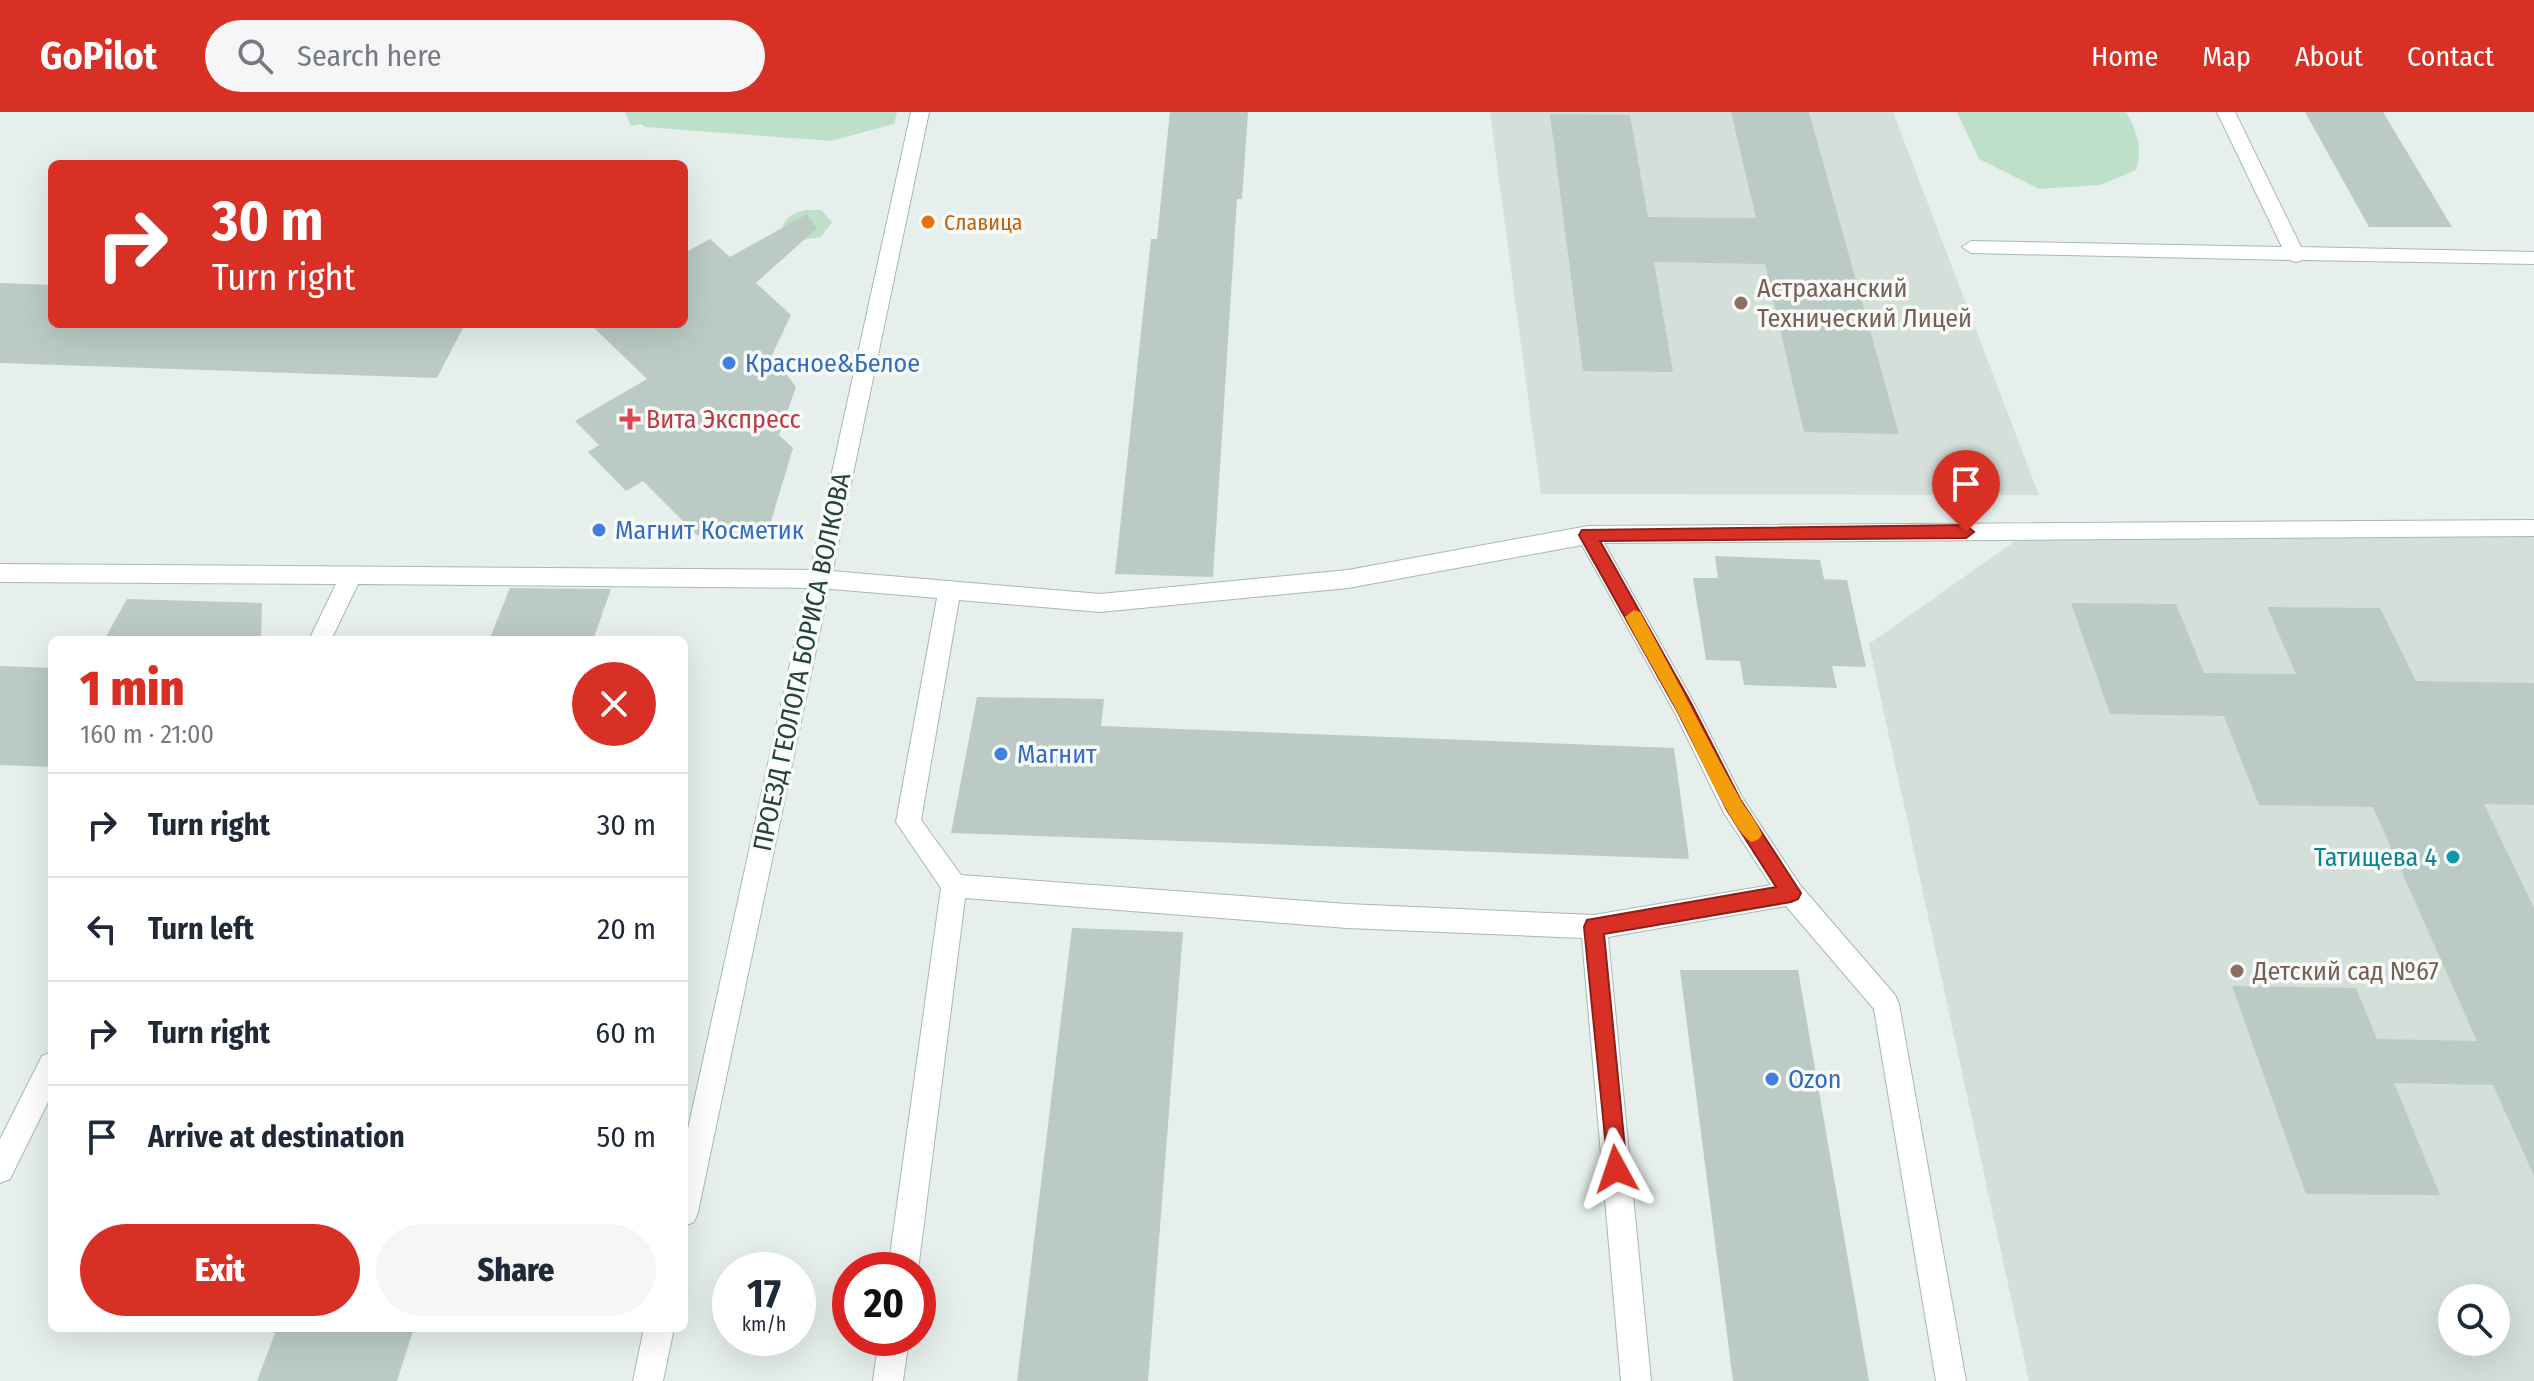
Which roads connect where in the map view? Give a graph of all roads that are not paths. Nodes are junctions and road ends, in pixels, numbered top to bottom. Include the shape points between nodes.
1 (920, 112) edge
2 (2226, 112) edge
3 (1971, 247) dead end
4 (2296, 256) junction
5 (2534, 258) edge
6 (2534, 528) edge
7 (1588, 535) junction
8 (0, 573) edge
9 (351, 576) junction
10 (820, 579) junction
11 (950, 590) junction
12 (322, 636) edge
13 (954, 886) junction
14 (1791, 893) junction
15 (1594, 927) junction
16 (48, 1073) edge
17 (0, 1169) edge
18 (688, 1193) edge
19 (905, 1252) edge
20 (658, 1332) edge
21 (891, 1356) edge
22 (648, 1381) edge
23 (888, 1381) edge
24 (1636, 1381) edge
25 (1951, 1381) edge

1 - 10 street, ПРОЕЗД ГЕОЛОГА БОРИСА ВОЛКОВА
2 - 4 street
3 - 4 street
4 - 5 street
6 - 7 street
7 - 11 street via 1348,579 1100,603
7 - 14 street via 1733,805
8 - 9 street
9 - 10 street
9 - 12 street
10 - 11 street
10 - 18 street, ПРОЕЗД ГЕОЛОГА БОРИСА ВОЛКОВА
11 - 13 street via 908,822
13 - 15 street via 1331,915
13 - 19 street
14 - 15 street
14 - 25 street via 1886,1004
15 - 24 street
16 - 17 street
20 - 22 street
21 - 23 street

